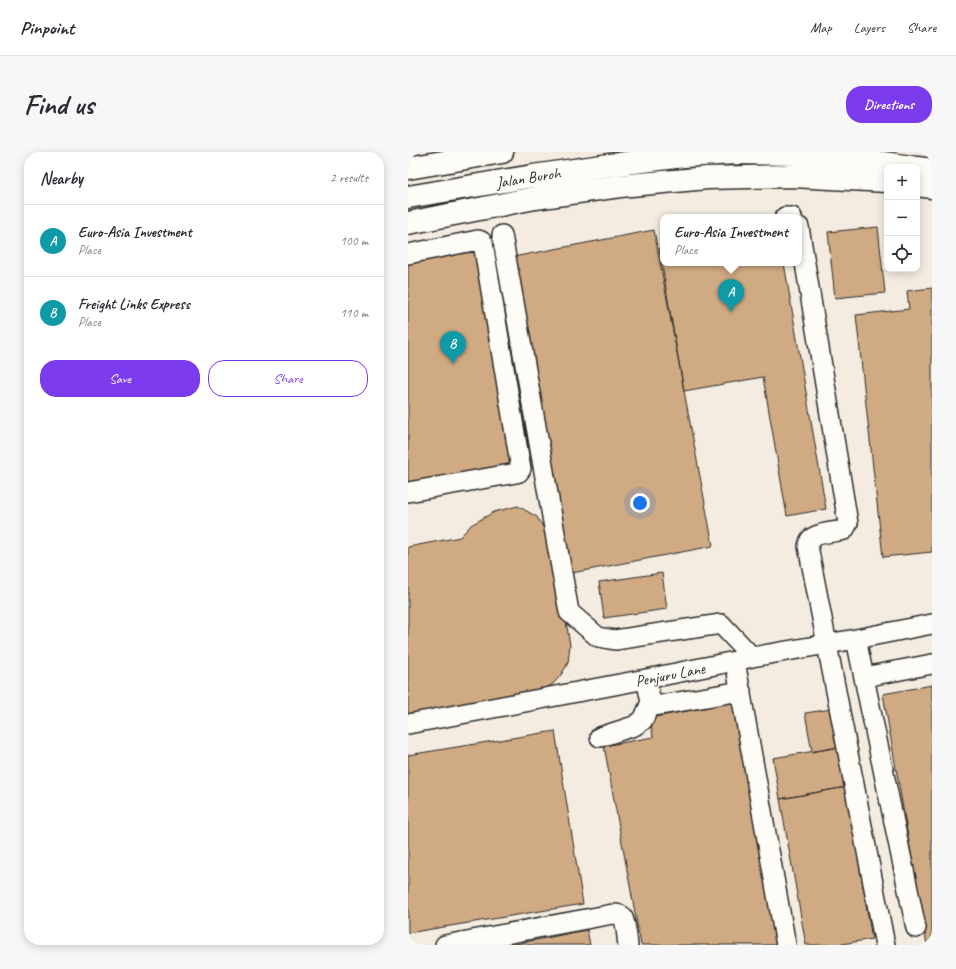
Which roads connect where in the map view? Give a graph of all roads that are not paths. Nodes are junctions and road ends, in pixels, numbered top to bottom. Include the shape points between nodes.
1 (502, 152) edge
2 (890, 164) edge
3 (408, 168) edge
4 (920, 168) edge
5 (932, 170) edge
6 (884, 181) edge
7 (920, 185) edge
8 (932, 187) edge
9 (408, 198) edge
10 (408, 223) edge
11 (502, 235) dead end
12 (802, 245) edge
13 (408, 254) edge
14 (408, 492) edge
15 (932, 624) edge
16 (856, 639) junction
17 (827, 644) junction
18 (744, 659) junction
19 (932, 664) edge
20 (864, 677) junction
21 (646, 679) junction
22 (741, 691) junction
23 (651, 702) junction
24 (408, 724) edge
25 (600, 737) dead end
26 (916, 928) dead end
27 (445, 945) edge
28 (628, 945) edge
29 (786, 945) edge
30 (885, 945) edge

1 - 3 highway, Jalan Buroh
2 - 9 highway, Jalan Buroh via 796,154 736,153 684,156 533,176
4 - 5 highway
6 - 10 highway via 793,176 707,178 620,186 535,198
7 - 8 highway
11 - 18 street via 569,612 598,637 615,640 721,624
12 - 17 street via 848,523 844,530 813,537 808,546
13 - 14 street via 481,241 521,469 516,473
15 - 16 street, Penjuru Lane
16 - 17 street, Penjuru Lane
16 - 20 street
17 - 18 street, Penjuru Lane
17 - 30 street
18 - 21 street, Penjuru Lane
18 - 22 street
19 - 20 street
20 - 26 street
21 - 23 street
21 - 24 street, Penjuru Lane
22 - 23 street via 658,706
22 - 29 street
23 - 25 street via 643,720 634,726
27 - 28 street via 613,914 622,916 624,920

